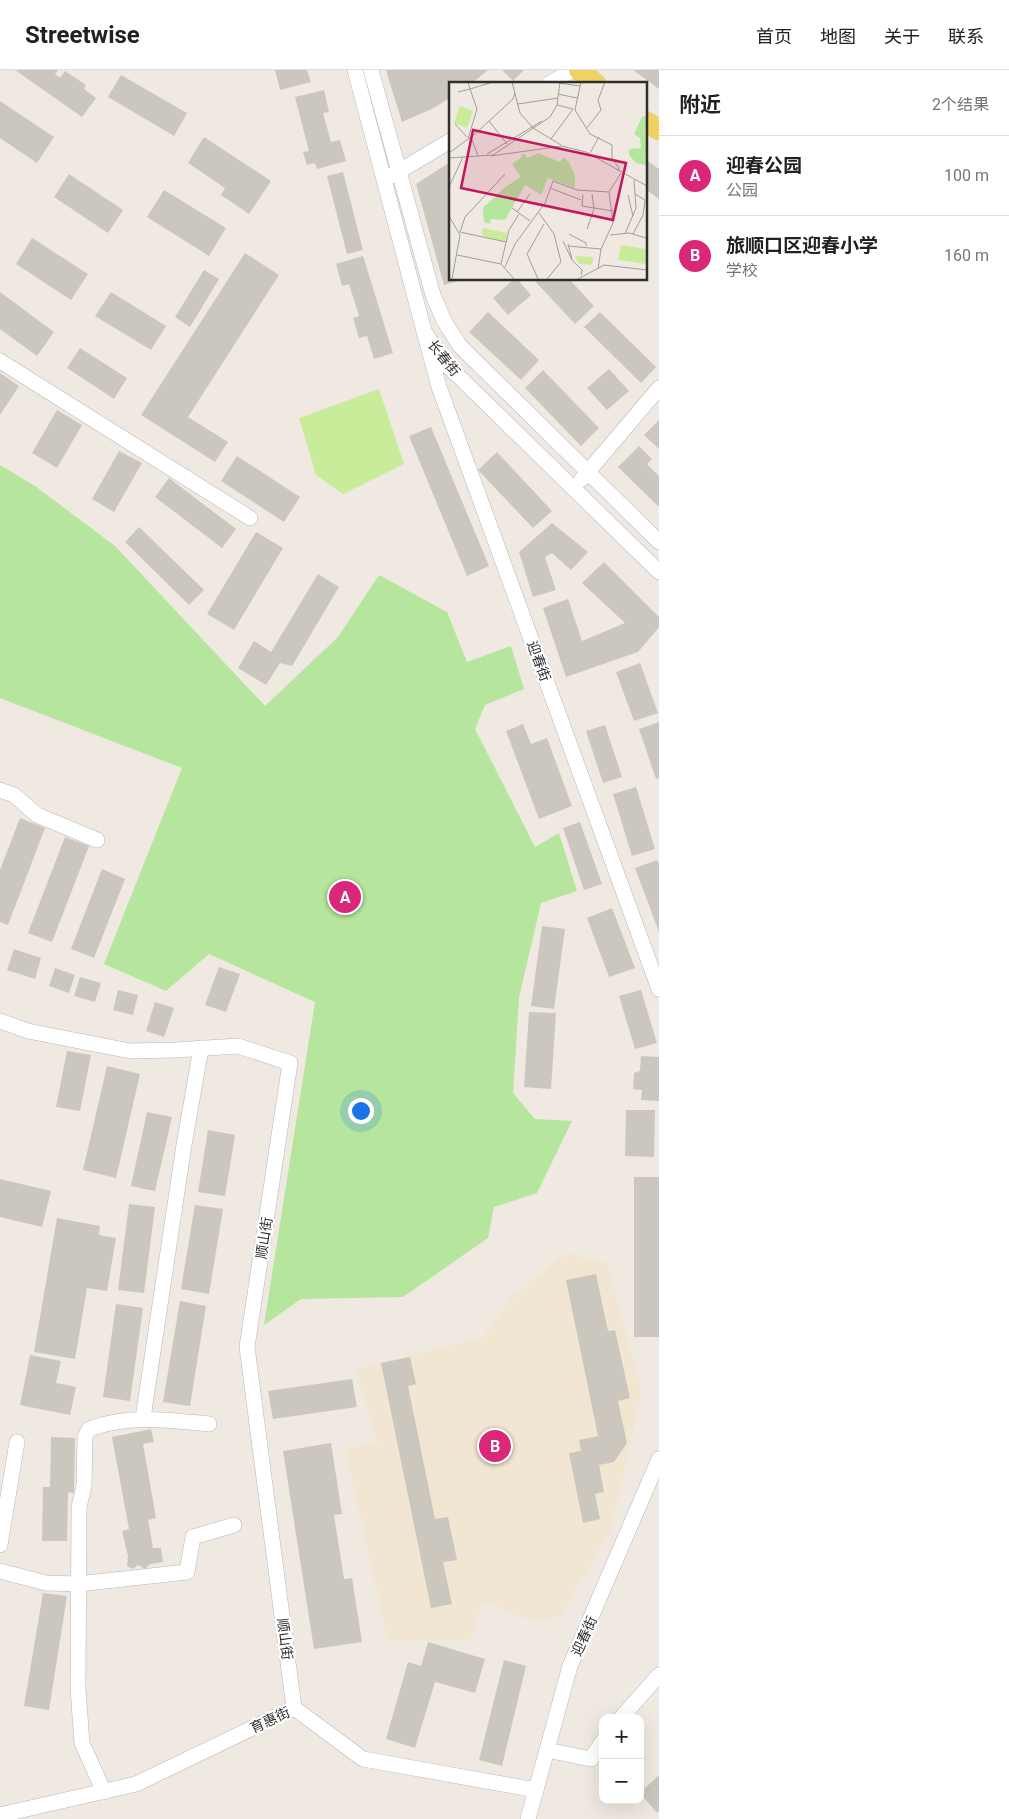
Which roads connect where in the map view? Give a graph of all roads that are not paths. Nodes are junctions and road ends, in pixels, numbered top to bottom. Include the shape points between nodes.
1 (355, 70) edge
2 (371, 70) edge
3 (572, 70) edge
4 (579, 70) edge
5 (552, 82) edge
6 (594, 82) edge
7 (646, 121) edge
8 (659, 130) edge
9 (449, 142) edge
10 (399, 171) junction
11 (384, 180) junction
12 (424, 331) junction
13 (0, 361) edge
14 (659, 388) edge
15 (588, 472) junction
16 (574, 489) junction
17 (250, 518) dead end
18 (659, 542) edge
19 (659, 572) edge
20 (0, 790) edge
21 (98, 840) dead end
22 (659, 989) edge
23 (0, 1022) edge
24 (201, 1048) junction
25 (143, 1418) junction
26 (209, 1424) dead end
27 (17, 1442) dead end
28 (659, 1459) edge
29 (234, 1525) dead end
30 (0, 1545) edge
31 (0, 1571) edge
32 (78, 1584) junction
33 (659, 1675) edge
34 (294, 1708) junction
35 (625, 1714) edge
36 (599, 1747) edge
37 (547, 1750) junction
38 (536, 1790) junction
39 (104, 1792) junction
40 (0, 1815) edge
41 (528, 1819) edge

1 - 11 street, 长春街
2 - 10 street, 长春街
3 - 5 street
4 - 6 main road
7 - 8 main road
9 - 10 street
10 - 11 street
10 - 15 street, 长春街 via 433,295 444,321 460,346
11 - 12 street, 长春街
12 - 16 street, 长春街 via 445,363
12 - 22 street, 迎春街 via 439,387
13 - 17 street
14 - 15 street
15 - 16 street
15 - 18 street, 长春街
16 - 19 street, 长春街
20 - 21 street via 14,795 37,815
23 - 24 street, 顺山街 via 28,1031 130,1051
24 - 25 street
24 - 34 street, 顺山街 via 238,1046 290,1063 247,1347
25 - 26 street
25 - 32 street via 103,1424 89,1429 85,1437 84,1486 79,1507
27 - 30 street
28 - 37 street, 迎春街 via 570,1666
29 - 32 street via 193,1536 187,1572
31 - 32 street via 46,1583
32 - 39 street via 78,1689 82,1743
33 - 35 street
34 - 38 street, 育惠街 via 363,1759
34 - 39 street, 育惠街 via 136,1784
36 - 37 street via 590,1759
37 - 38 street, 迎春街
38 - 41 street, 迎春街
39 - 40 street, 育惠街

